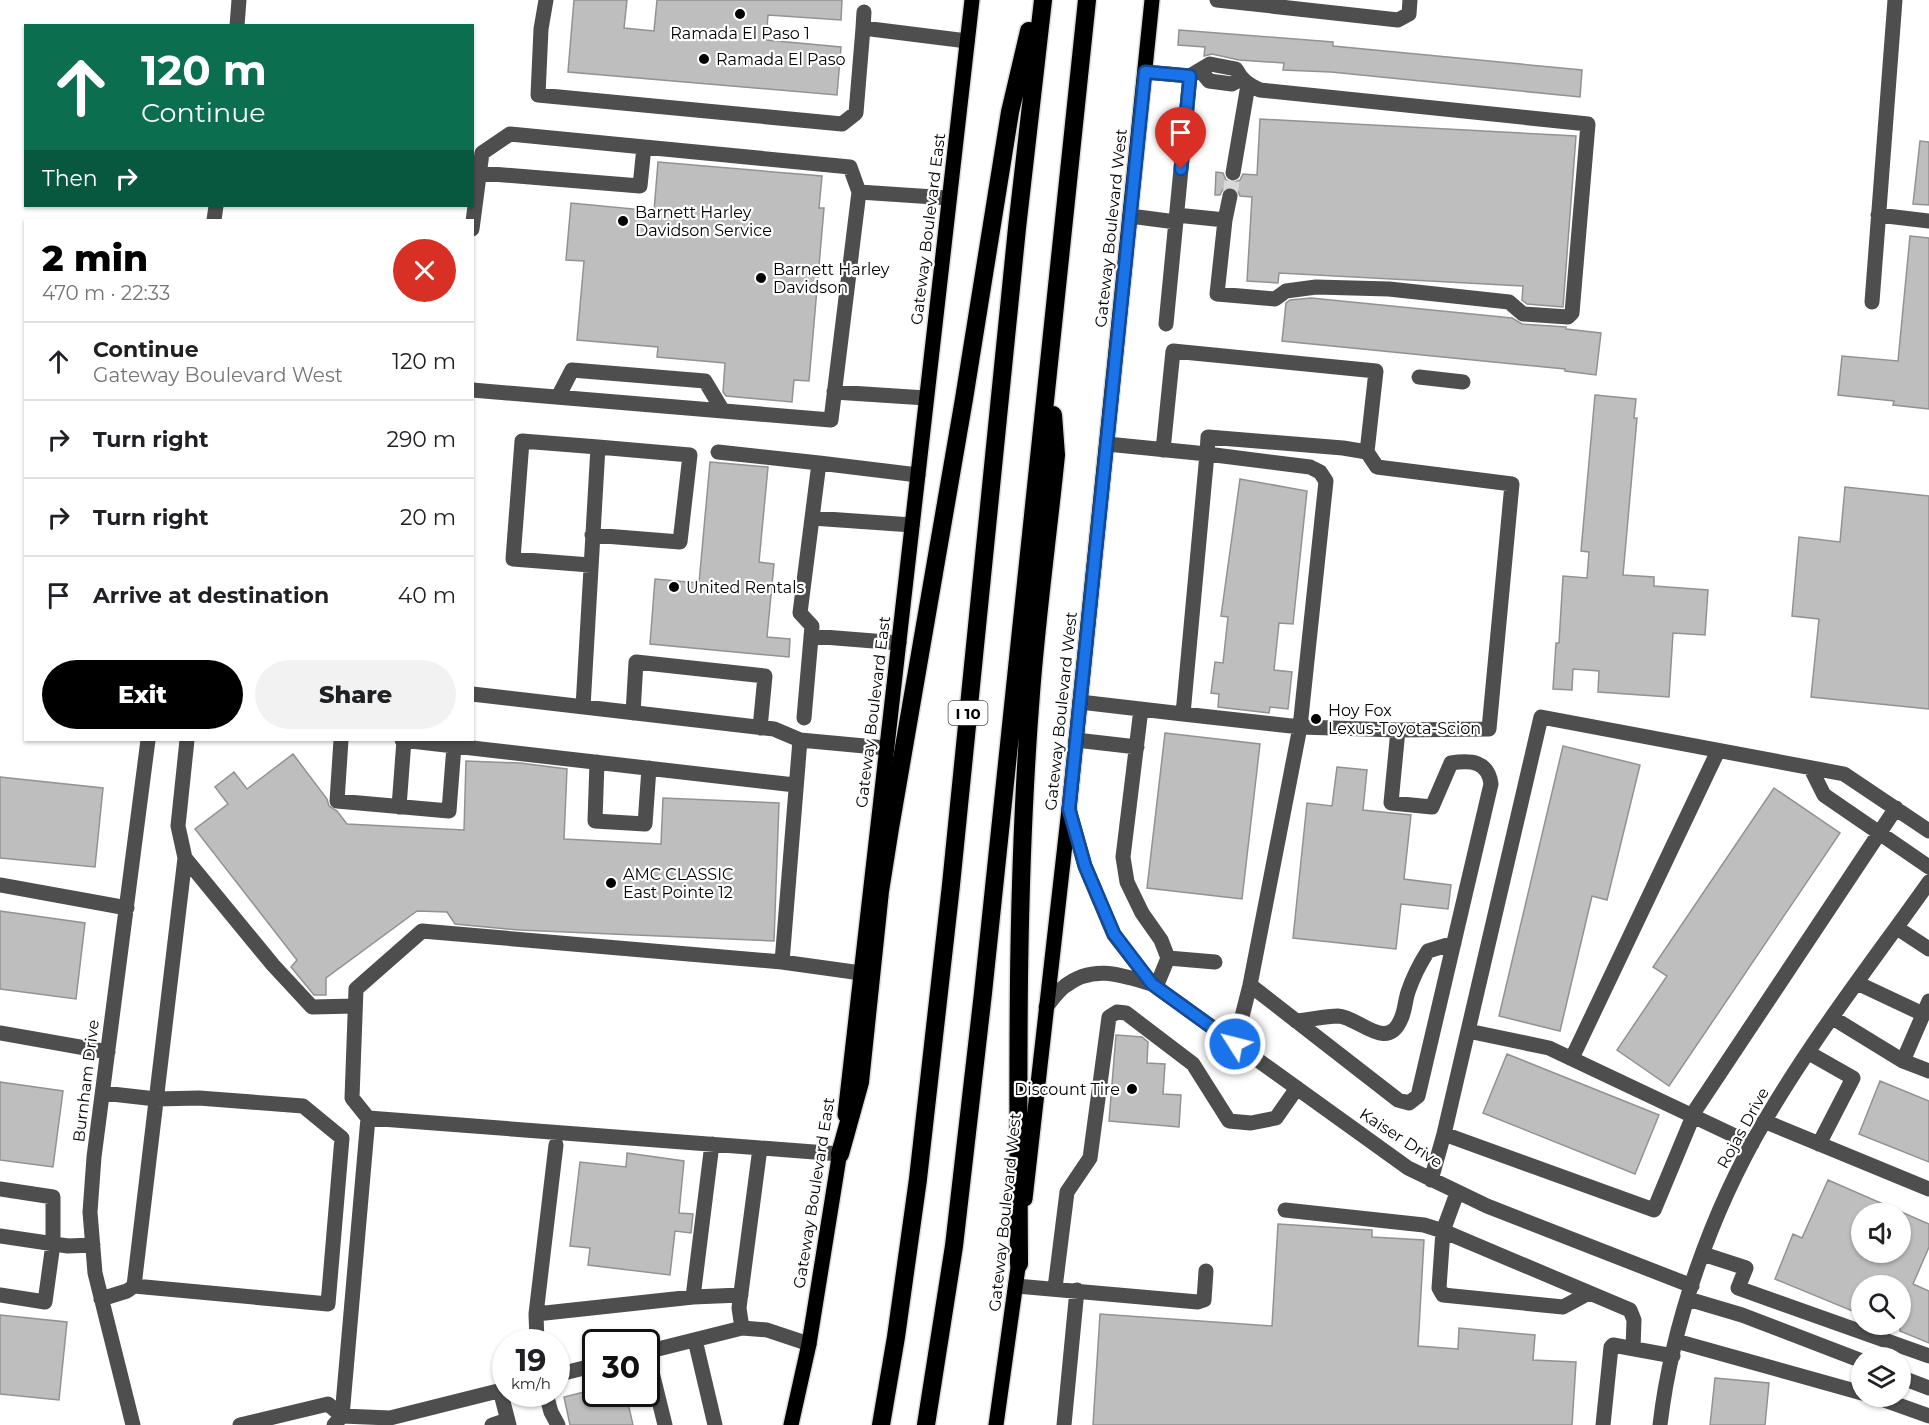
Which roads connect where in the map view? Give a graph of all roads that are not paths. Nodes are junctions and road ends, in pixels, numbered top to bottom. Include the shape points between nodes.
1 (239, 0) edge
2 (546, 0) edge
3 (972, 0) edge
4 (1036, 0) edge
5 (1042, 0) edge
6 (1087, 0) edge
7 (1152, 0) edge
8 (1217, 0) edge
9 (1410, 0) edge
10 (1895, 0) edge
11 (864, 12) dead end
12 (237, 24) edge
13 (863, 28) junction
14 (967, 41) junction
15 (1145, 72) junction
16 (1195, 74) junction
17 (1245, 82) junction
18 (644, 147) junction
19 (480, 173) junction
20 (1233, 173) tunnel mouth
21 (859, 192) junction
22 (1230, 196) tunnel mouth
23 (950, 198) junction
24 (1878, 215) junction
25 (1130, 216) junction
26 (1176, 218) junction
27 (473, 219) edge
28 (1225, 220) junction
29 (1929, 221) edge
30 (1872, 302) dead end
31 (1166, 324) dead end
32 (1049, 368) junction
33 (1419, 377) dead end
34 (1463, 382) dead end
35 (474, 390) edge
36 (834, 392) junction
37 (558, 397) junction
38 (926, 398) junction
39 (723, 411) junction
40 (1107, 444) junction
41 (598, 447) junction
42 (1163, 450) junction
43 (718, 452) dead end
44 (1367, 452) junction
45 (1207, 454) junction
46 (819, 463) junction
47 (918, 475) junction
48 (812, 518) junction
49 (912, 525) junction
50 (592, 535) junction
51 (590, 565) junction
52 (811, 636) junction
53 (899, 643) junction
54 (474, 694) edge
55 (1080, 702) junction
56 (583, 707) junction
57 (1141, 709) junction
58 (633, 713) junction
59 (1183, 714) junction
60 (804, 718) dead end
61 (1300, 727) junction
62 (760, 728) junction
63 (1398, 730) junction
64 (800, 740) junction
65 (1076, 740) junction
66 (148, 741) edge
67 (187, 741) edge
68 (341, 741) edge
69 (403, 741) edge
70 (412, 741) edge
71 (454, 746) junction
72 (1137, 747) junction
73 (886, 748) junction
74 (1718, 751) junction
75 (597, 762) junction
76 (649, 768) junction
77 (1811, 769) junction
78 (795, 785) junction
79 (399, 807) junction
80 (1896, 808) junction
81 (1069, 809) junction
82 (1929, 831) edge
83 (1880, 833) junction
84 (185, 858) junction
85 (1929, 867) edge
86 (1929, 882) edge
87 (0, 885) edge
88 (126, 908) junction
89 (1897, 928) junction
90 (1454, 943) junction
91 (1929, 949) edge
92 (1168, 958) junction
93 (782, 962) junction
94 (1215, 962) dead end
95 (861, 973) junction
96 (1857, 983) junction
97 (1250, 985) junction
98 (1154, 986) junction
99 (355, 1006) junction
100 (1046, 1007) junction
101 (1926, 1007) edge
102 (1833, 1018) junction
103 (1296, 1021) junction
104 (1468, 1031) junction
105 (0, 1034) edge
106 (1235, 1044) junction
107 (108, 1052) junction
108 (1809, 1053) junction
109 (1572, 1058) junction
110 (1903, 1061) junction
111 (1929, 1071) edge
112 (1297, 1088) junction
113 (103, 1093) junction
114 (156, 1099) junction
115 (1693, 1115) junction
116 (368, 1118) junction
117 (1764, 1121) junction
118 (1444, 1134) junction
119 (712, 1144) junction
120 (1752, 1144) junction
121 (1818, 1144) junction
122 (556, 1145) dead end
123 (760, 1148) junction
124 (840, 1154) junction
125 (1431, 1180) junction
126 (0, 1189) edge
127 (1929, 1190) edge
128 (1457, 1193) junction
129 (1285, 1210) dead end
130 (1443, 1231) junction
131 (0, 1236) edge
132 (53, 1244) junction
133 (93, 1245) junction
134 (1703, 1254) junction
135 (1019, 1264) junction
136 (1206, 1270) dead end
137 (135, 1286) junction
138 (1016, 1286) junction
139 (1055, 1288) junction
140 (1077, 1290) junction
141 (1589, 1293) junction
142 (1690, 1293) junction
143 (741, 1294) junction
144 (0, 1295) edge
145 (693, 1297) junction
146 (101, 1299) junction
147 (536, 1314) junction
148 (742, 1328) junction
149 (537, 1329) edge
150 (695, 1340) junction
151 (809, 1344) junction
152 (1674, 1348) junction
153 (660, 1349) edge
154 (1633, 1349) junction
155 (1929, 1356) edge
156 (1851, 1357) edge
157 (1911, 1381) edge
158 (1929, 1388) edge
159 (1851, 1390) edge
160 (492, 1392) edge
161 (660, 1405) edge
162 (506, 1407) edge
163 (549, 1407) edge
164 (1904, 1407) edge
165 (1929, 1416) edge
166 (338, 1420) edge
167 (391, 1422) edge
168 (508, 1423) edge
169 (552, 1423) edge
170 (133, 1425) edge
171 (240, 1425) edge
172 (492, 1425) edge
173 (665, 1425) edge
174 (715, 1425) edge
175 (792, 1425) edge
176 (881, 1425) edge
177 (926, 1425) edge
178 (996, 1425) edge
179 (1064, 1425) edge
180 (1603, 1425) edge
181 (1660, 1425) edge

1 - 12 street
2 - 13 street via 538,95 842,124 856,112
3 - 14 main road, Gateway Boulevard East
4 - 124 highway via 1010,112 880,891 860,1082
5 - 176 highway, I 10 via 918,1179
6 - 32 highway, I 10
7 - 15 main road, Gateway Boulevard West
8 - 9 street via 1398,20 1409,14
10 - 24 street
11 - 13 street
13 - 14 street
14 - 23 main road, Gateway Boulevard East
15 - 16 street
15 - 25 main road, Gateway Boulevard West
16 - 17 street via 1209,81
16 - 26 street
17 - 20 street
17 - 28 street via 1260,90 1588,124 1572,314 1523,314 1509,302 1389,289 1316,287 1286,291 1275,299 1217,294
18 - 19 street via 510,134 482,153
18 - 19 street via 640,186
18 - 21 street via 850,167
19 - 27 street
21 - 23 street
21 - 36 street
22 - 28 street
23 - 38 main road, Gateway Boulevard East
24 - 29 street
24 - 30 street
25 - 26 street
25 - 40 main road, Gateway Boulevard West
26 - 28 street
26 - 31 street
32 - 135 highway via 1056,455 1031,694 1020,936
32 - 177 highway, I 10 via 959,1200
33 - 34 street
35 - 37 street
36 - 38 street
36 - 39 street via 831,420
37 - 39 street
37 - 39 street via 572,370 705,381
38 - 47 main road, Gateway Boulevard East
40 - 42 street
40 - 55 main road, Gateway Boulevard West
41 - 50 street
41 - 50 street via 690,455 680,542
41 - 51 street via 522,441 513,559
42 - 44 street via 1173,351 1376,371
42 - 45 street
43 - 46 street
44 - 45 street via 1208,437
44 - 63 street via 1377,467 1512,484 1489,729
45 - 59 street
45 - 61 street via 1310,467 1326,481
46 - 47 street
46 - 48 street
47 - 49 main road, Gateway Boulevard East
48 - 49 street
48 - 52 street via 800,613 812,626
49 - 53 main road, Gateway Boulevard East
50 - 51 street
51 - 56 street
52 - 53 street
52 - 60 street
53 - 73 main road, Gateway Boulevard East
54 - 56 street
55 - 57 street
55 - 65 main road, Gateway Boulevard West
56 - 58 street
57 - 59 street
57 - 72 street
58 - 62 street
58 - 62 street via 636,662 765,675
59 - 61 street
61 - 63 street
61 - 97 street
62 - 64 street via 774,729
63 - 90 street via 1391,803 1432,807 1451,763 1481,765 1490,774 1491,784
64 - 73 street
64 - 78 street
65 - 72 street
65 - 81 main road, Gateway Boulevard West
66 - 88 street, Burnham Drive
67 - 84 street via 178,826
68 - 79 street via 337,801
69 - 79 street
70 - 71 street
71 - 75 street
71 - 79 street via 449,811
72 - 92 street via 1124,866 1127,882
73 - 95 main road, Gateway Boulevard East
74 - 77 street
74 - 104 street via 1541,717
74 - 109 street
75 - 76 street
75 - 76 street via 595,821 645,824
76 - 78 street
77 - 80 street via 1844,774
77 - 83 street via 1824,795
78 - 93 street
80 - 82 street
80 - 83 street
81 - 98 street, Kaiser Drive via 1085,866 1114,934
81 - 100 main road, Gateway Boulevard West
83 - 85 street
83 - 115 street
84 - 99 street via 312,1007
84 - 114 street
86 - 89 street, Rojas Drive
87 - 88 street
88 - 107 street, Burnham Drive
89 - 91 street
89 - 96 street, Rojas Drive
90 - 103 street via 1428,951 1415,972 1402,1019 1386,1034 1340,1016
90 - 103 street via 1418,1096 1409,1103 1398,1100
92 - 94 street
92 - 98 street
93 - 95 street
93 - 99 street via 422,931 356,989
95 - 124 main road, Gateway Boulevard East
96 - 101 street
96 - 102 street, Rojas Drive
97 - 103 street
97 - 106 street
98 - 100 street, Kaiser Drive via 1118,973 1091,973 1065,986
98 - 106 street, Kaiser Drive
99 - 116 street via 352,1098
100 - 135 main road, Gateway Boulevard West
101 - 110 street
102 - 108 street, Rojas Drive
102 - 110 street
104 - 109 street via 1550,1048
104 - 118 street
105 - 107 street
106 - 112 street, Kaiser Drive
107 - 113 street, Burnham Drive
108 - 117 street, Rojas Drive
108 - 121 street via 1854,1078
109 - 115 street
110 - 111 street
112 - 125 street, Kaiser Drive via 1408,1168
112 - 139 street via 1276,1118 1251,1123 1229,1120 1193,1065 1126,1013 1117,1012 1109,1017 1090,1158 1067,1192
113 - 114 street
113 - 133 street, Burnham Drive via 91,1196
114 - 137 street
114 - 137 street via 199,1098 303,1106 342,1138 328,1304
115 - 118 street via 1654,1210
115 - 120 street
116 - 119 street
116 - 166 street
117 - 120 street, Rojas Drive
117 - 121 street
118 - 125 street
119 - 123 street
119 - 145 street
120 - 134 street, Rojas Drive
121 - 127 street
122 - 147 street
123 - 124 street
123 - 143 street
124 - 151 main road, Gateway Boulevard East
125 - 128 street, Kaiser Drive
126 - 132 street via 53,1197
128 - 130 street
128 - 142 street, Kaiser Drive
129 - 130 street via 1424,1225
130 - 141 street
130 - 141 street via 1439,1288 1443,1295 1563,1307
131 - 132 street
132 - 133 street
132 - 144 street via 45,1302
133 - 146 street, Burnham Drive
134 - 142 street, Rojas Drive
134 - 155 street via 1746,1268 1738,1288
135 - 138 main road, Gateway Boulevard West
136 - 140 street via 1204,1300 1198,1302
137 - 146 street
138 - 139 street
138 - 178 main road, Gateway Boulevard West
139 - 140 street
140 - 179 street
141 - 154 street via 1630,1310 1634,1320
142 - 152 street, Rojas Drive
142 - 156 street, Kaiser Drive
143 - 145 street
143 - 148 street
145 - 147 street
146 - 170 street, Burnham Drive
147 - 149 street
148 - 150 street
148 - 151 street via 767,1330
150 - 153 street
150 - 174 street
151 - 175 main road, Gateway Boulevard East
152 - 154 street
152 - 159 street
152 - 181 street, Rojas Drive
154 - 180 street via 1609,1349
157 - 158 street
160 - 167 street
161 - 173 street
162 - 168 street
163 - 169 street
164 - 165 street
166 - 167 street
166 - 171 street via 328,1404
168 - 172 street

